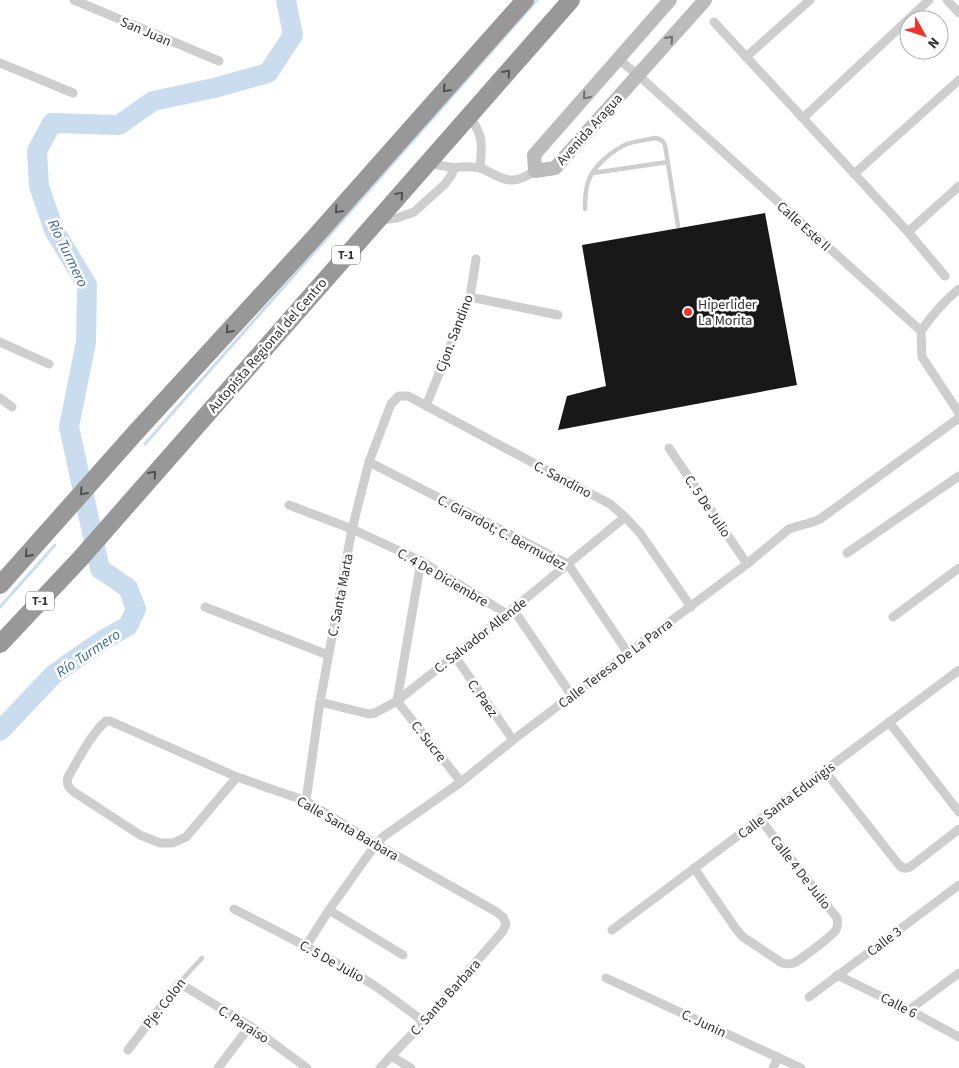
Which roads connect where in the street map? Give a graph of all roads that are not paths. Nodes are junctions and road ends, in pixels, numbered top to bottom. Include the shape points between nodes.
1 (74, 0) edge
2 (525, 0) edge
3 (571, 0) edge
4 (670, 0) edge
5 (705, 0) edge
6 (810, 0) edge
7 (929, 0) edge
8 (947, 0) edge
9 (959, 14) edge
10 (714, 22) dead end
11 (746, 57) junction
12 (618, 59) junction
13 (219, 61) dead end
14 (0, 63) edge
15 (638, 75) junction
16 (959, 80) edge
17 (73, 93) dead end
18 (469, 116) junction
19 (802, 118) junction
20 (668, 162) junction
21 (427, 163) junction
22 (454, 168) junction
23 (480, 168) junction
24 (535, 171) junction
25 (593, 172) junction
26 (854, 174) junction
27 (959, 186) edge
28 (585, 209) dead end
29 (377, 221) junction
30 (678, 226) dead end
31 (908, 232) junction
32 (476, 259) dead end
33 (945, 276) dead end
34 (959, 289) edge
35 (470, 297) junction
36 (558, 315) dead end
37 (921, 331) junction
38 (0, 342) edge
39 (49, 364) dead end
40 (399, 396) joint
41 (0, 398) edge
42 (426, 406) junction
43 (12, 407) dead end
44 (959, 413) edge
45 (959, 418) edge
46 (669, 448) dead end
47 (370, 462) junction
48 (959, 476) edge
49 (289, 505) dead end
50 (625, 516) junction
51 (352, 529) junction
52 (847, 553) dead end
53 (421, 561) junction
54 (568, 564) junction
55 (747, 564) junction
56 (959, 568) edge
57 (0, 585) edge
58 (205, 607) dead end
59 (691, 607) junction
60 (510, 612) junction
61 (892, 617) dead end
62 (0, 644) edge
63 (628, 653) junction
64 (328, 655) junction
65 (454, 656) junction
66 (957, 675) edge
67 (572, 696) junction
68 (397, 701) junction
69 (320, 702) junction
70 (889, 722) junction
71 (513, 740) junction
72 (825, 771) junction
73 (236, 777) junction
74 (461, 782) junction
75 (306, 801) junction
76 (959, 812) edge
77 (760, 819) junction
78 (959, 829) edge
79 (376, 844) junction
80 (694, 868) junction
81 (959, 884) edge
82 (234, 909) dead end
83 (329, 910) junction
84 (506, 924) joint
85 (612, 930) dead end
86 (306, 946) junction
87 (403, 955) dead end
88 (202, 958) dead end
89 (959, 973) edge
90 (838, 975) junction
91 (606, 978) dead end
92 (179, 983) junction
93 (809, 997) dead end
94 (909, 1010) junction
95 (424, 1022) junction
96 (250, 1026) junction
97 (959, 1037) edge
98 (128, 1050) dead end
99 (390, 1056) junction
100 (778, 1057) junction
101 (218, 1068) edge
102 (307, 1068) edge
103 (380, 1068) edge
104 (411, 1068) edge
105 (773, 1068) edge
106 (801, 1068) edge

1 - 13 street, San Juan
2 -> 57 highway, T-1
18 -> 3 highway, Autopista Regional del Centro / T-1
4 - 12 street, Avenida Aragua
15 -> 5 street, Avenida Aragua
6 - 11 street
7 - 19 street
8 - 9 street
10 - 11 street
11 - 19 street
12 - 15 street, Calle Este II
12 -> 24 street, Avenida Aragua via 534,155
14 - 17 street
15 - 24 street, Avenida Aragua via 555,168
15 - 37 street, Calle Este II
16 - 26 street
18 - 21 highway, Autopista Regional del Centro / T-1
18 - 23 street via 481,137
19 - 26 street
20 - 25 lane
20 - 25 lane via 663,141 654,138 614,150
20 - 30 lane
21 - 22 street
29 -> 21 highway, Autopista Regional del Centro / T-1
22 - 23 street
22 - 29 street via 445,184 414,212
23 - 24 street via 504,180 520,179
25 - 28 lane via 585,192
26 - 31 street
27 - 31 street
62 -> 29 highway, Autopista Regional del Centro / T-1 via 80,558
31 - 33 street
32 - 35 street, Cjon. Sandino
34 - 37 street via 934,312
35 - 36 street
35 - 42 street, Cjon. Sandino
37 - 44 street via 922,358
38 - 39 street
40 - 42 street, C. Sandino via 408,396
40 - 47 street, C. Santa Marta via 391,404
41 - 43 street
42 - 50 street, C. Sandino via 610,504
45 - 55 street, Calle Teresa De La Parra via 820,520 789,529
46 - 55 street, C. 5 De Julio
47 - 51 street, C. Santa Marta
47 - 54 street, C. Girardot; C. Bermudez
48 - 52 street
49 - 51 street, C. 4 De Diciembre
50 - 54 street, C. Salvador Allende
50 - 59 street, C. Sandino via 640,532
51 - 53 street, C. 4 De Diciembre
51 - 64 street, C. Santa Marta
53 - 60 street, C. 4 De Diciembre
53 - 68 street
54 - 60 street, C. Salvador Allende
54 - 63 street, C. Girardot; C. Bermudez
55 - 59 street, Calle Teresa De La Parra
56 - 61 street
58 - 64 street
59 - 63 street, Calle Teresa De La Parra
60 - 65 street, C. Salvador Allende
60 - 67 street, C. 4 De Diciembre
63 - 67 street, Calle Teresa De La Parra
64 - 69 street, C. Santa Marta
65 - 68 street, C. Salvador Allende
65 - 71 street, C. Paez
66 - 70 street, Calle Santa Eduvigis
67 - 71 street, Calle Teresa De La Parra
68 - 69 street, C. Salvador Allende via 369,714
68 - 74 street, C. Sucre
69 - 75 street, C. Santa Marta
70 - 72 street, Calle Santa Eduvigis
70 - 76 street
71 - 74 street, Calle Teresa De La Parra
72 - 77 street, Calle Santa Eduvigis
72 - 78 street via 898,865 904,868 910,867
73 - 73 street, Calle Santa Barbara via 186,836 173,843 160,843 140,835 74,792 67,782 106,721
73 - 75 street, Calle Santa Barbara
74 - 79 street, Calle Teresa De La Parra
75 - 79 street, Calle Santa Barbara
77 - 80 street, Calle Santa Eduvigis
77 - 80 street, Calle 4 De Julio via 837,918 838,926 833,933 796,962 786,964 777,961 743,937
79 - 83 street, Calle Teresa De La Parra
79 - 84 street, Calle Santa Barbara via 495,911
80 - 85 street, Calle Santa Eduvigis
81 - 90 street, Calle 3
82 - 86 street, C. 5 De Julio
83 - 86 street, Calle Teresa De La Parra
83 - 87 street
84 - 95 street, C. Santa Barbara
86 - 95 street, C. 5 De Julio via 371,984
88 - 92 lane, Pje. Colon
89 - 94 street
90 - 93 street, Calle 3
90 - 94 street, Calle 6
91 - 100 street, C. Junin
92 - 96 street, C. Paraiso
92 - 98 street, Pje. Colon
94 - 97 street, Calle 6
95 - 99 street, C. Santa Barbara
96 - 101 street
96 - 102 street, C. Paraiso
99 - 103 street, C. Santa Barbara
99 - 104 street
100 - 105 street
100 - 106 street, C. Junin

